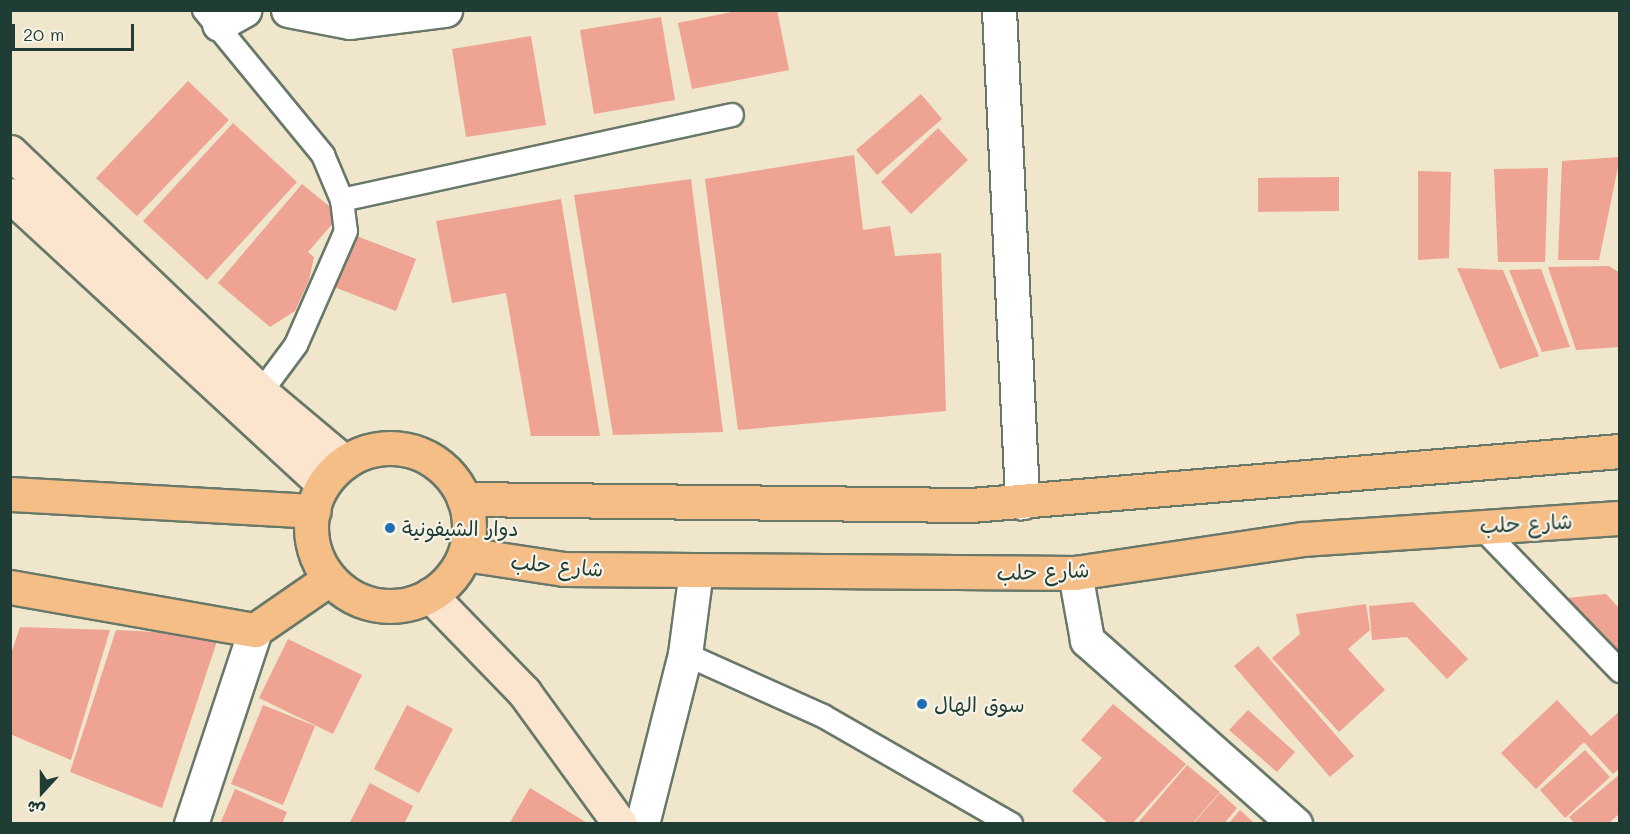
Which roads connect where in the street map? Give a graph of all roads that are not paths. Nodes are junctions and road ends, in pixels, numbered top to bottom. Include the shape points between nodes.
1 (288, 10) edge
2 (444, 10) edge
3 (999, 10) edge
4 (222, 15) edge
5 (732, 115) dead end
6 (10, 152) edge
7 (10, 195) edge
8 (342, 200) junction
9 (261, 392) junction
10 (1620, 451) edge
11 (327, 486) junction
12 (10, 494) edge
13 (464, 499) junction
14 (1022, 502) junction
15 (1620, 518) edge
16 (1479, 525) junction
17 (465, 554) junction
18 (696, 571) junction
19 (1075, 573) junction
20 (329, 579) junction
21 (10, 587) edge
22 (430, 595) junction
23 (255, 630) junction
24 (685, 654) junction
25 (1620, 671) edge
26 (191, 824) edge
27 (620, 824) edge
28 (642, 824) edge
29 (1011, 824) edge
30 (1295, 824) edge

1 - 2 street via 350,22
3 - 14 street
4 - 8 lane via 323,155
5 - 8 lane
6 - 9 main road
7 - 11 main road
8 - 9 lane via 346,231 296,345
9 - 11 main road
10 - 14 main road
11 - 12 main road
11 - 13 main road via 389,448 413,452 452,478
11 - 20 main road via 311,538
13 - 14 main road
13 - 17 main road via 469,537
15 - 16 main road, شارع حلب
16 - 19 main road, شارع حلب via 1303,539
16 - 25 lane
17 - 18 main road, شارع حلب via 564,569
17 - 22 main road via 451,578
18 - 19 main road, شارع حلب
18 - 24 street
19 - 30 street via 1087,640
20 - 22 main road via 351,596 377,605 405,605
20 - 23 main road
21 - 23 main road
22 - 27 main road via 524,692
23 - 26 street
24 - 28 street
24 - 29 lane via 824,716

